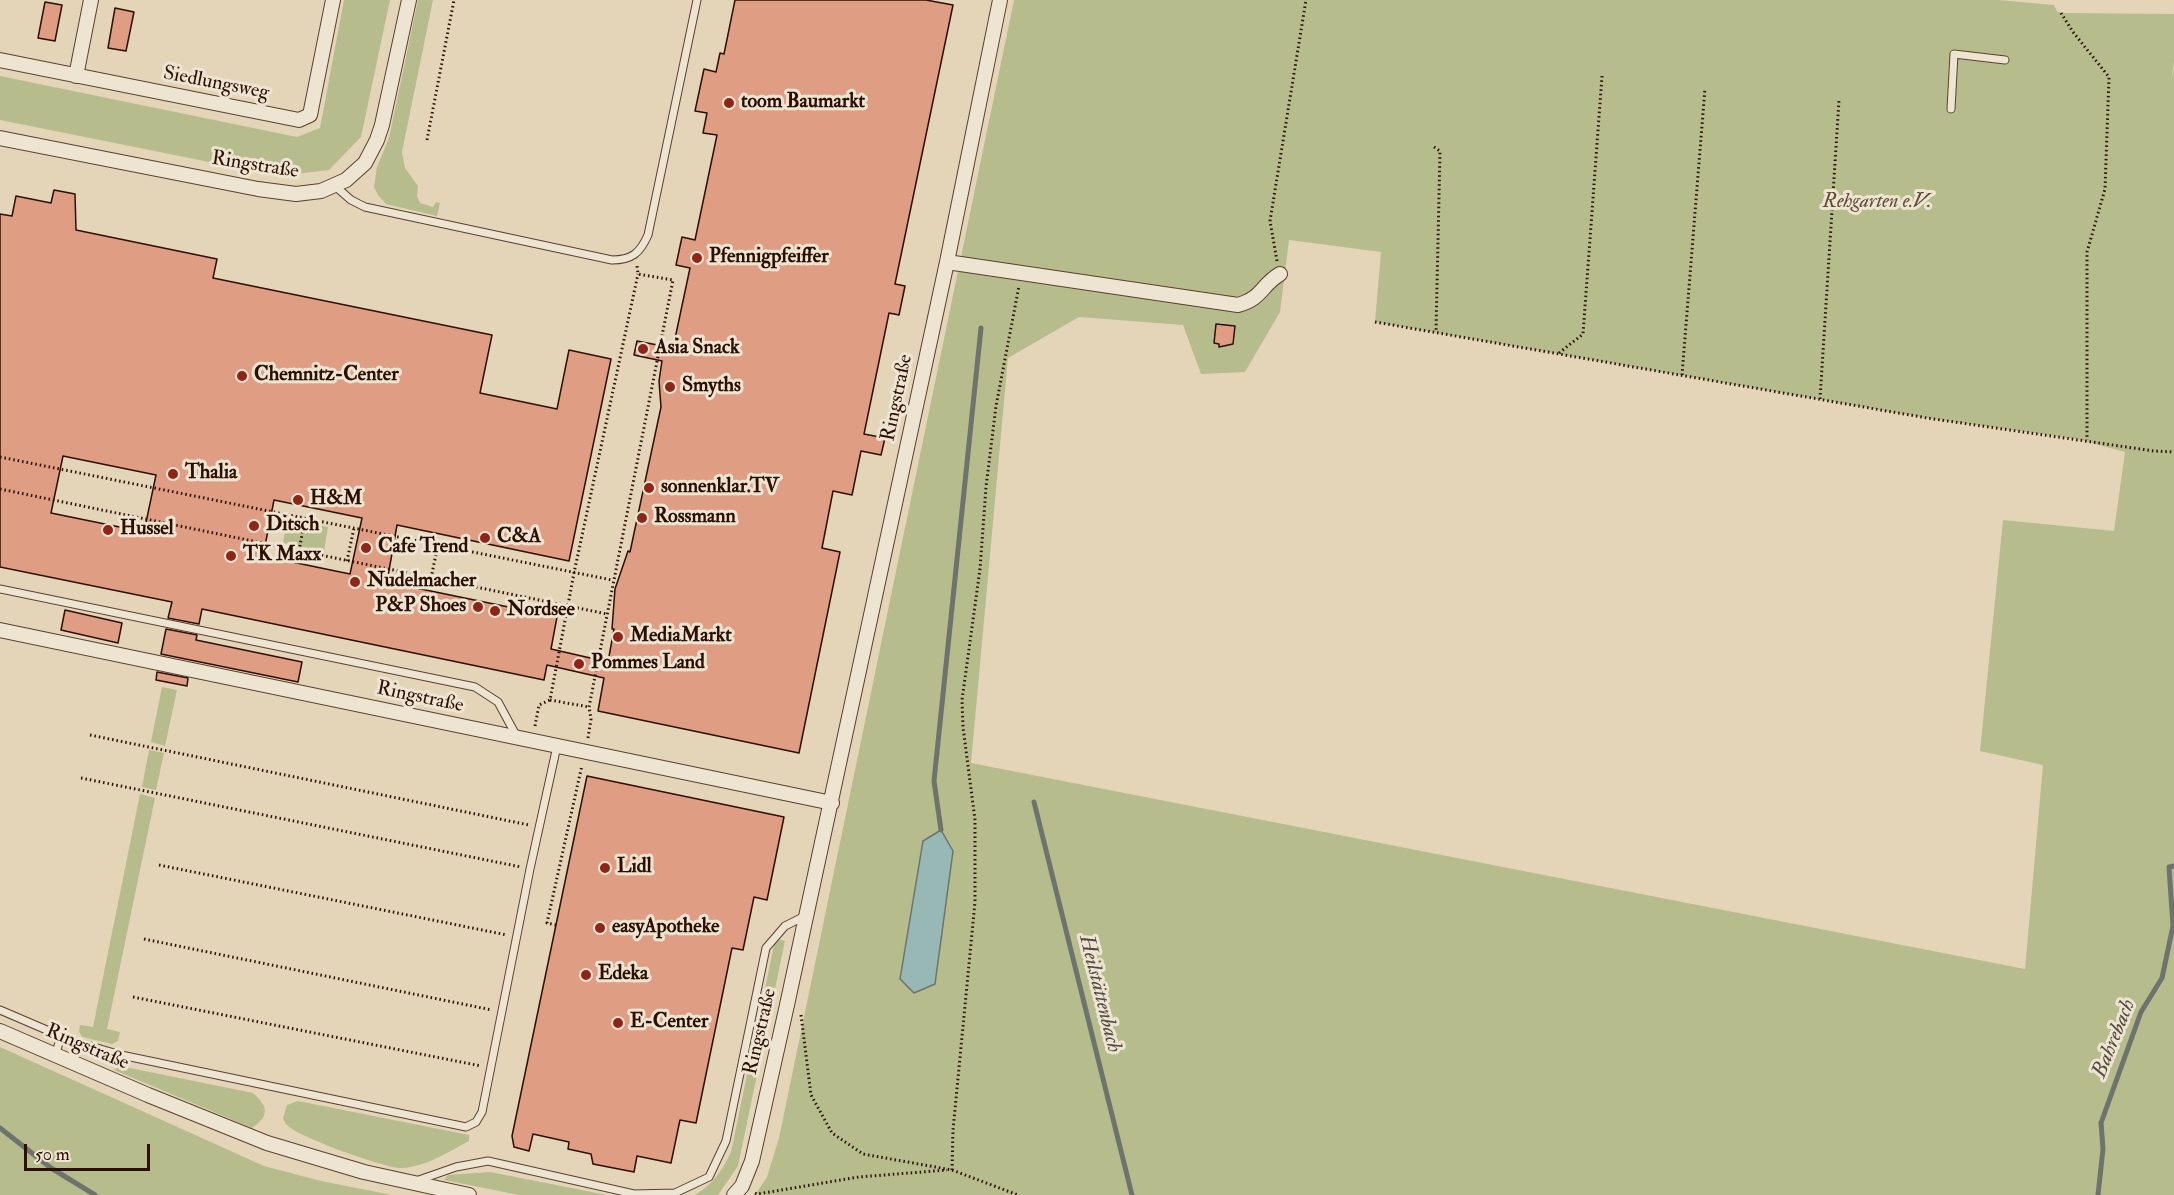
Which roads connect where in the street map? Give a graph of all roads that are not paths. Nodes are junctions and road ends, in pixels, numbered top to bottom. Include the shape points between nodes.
1 (91, 0) edge
2 (333, 0) edge
3 (409, 0) edge
4 (696, 0) edge
5 (1000, 0) edge
6 (0, 60) edge
7 (2005, 60) dead end
8 (76, 76) junction
9 (1951, 109) dead end
10 (0, 138) edge
11 (335, 186) junction
12 (947, 262) junction
13 (1280, 274) road end
14 (0, 589) edge
15 (0, 630) edge
16 (517, 738) junction
17 (557, 746) junction
18 (832, 803) junction
19 (807, 915) junction
20 (0, 1010) edge
21 (0, 1031) edge
22 (61, 1036) junction
23 (55, 1056) junction
24 (410, 1183) junction
25 (738, 1191) edge
26 (469, 1195) edge

1 - 8 street
2 - 8 street, Siedlungsweg via 310,115 299,120
3 - 11 street, Ringstraße via 377,141 357,172
4 - 11 lane via 648,235 636,255 612,260 365,207
5 - 12 street, Ringstraße
6 - 8 street, Siedlungsweg
7 - 9 lane via 1954,54
10 - 11 street, Ringstraße via 296,194
12 - 13 street via 1238,305 1249,302
12 - 18 street, Ringstraße
14 - 16 lane via 475,687 498,702
15 - 16 street, Ringstraße
16 - 17 street, Ringstraße
17 - 18 street, Ringstraße
17 - 22 lane via 482,1112 476,1122 466,1127 130,1057
18 - 19 street, Ringstraße
19 - 24 lane via 784,926 766,948 726,1141 709,1177 675,1193 634,1194 488,1161
19 - 25 street, Ringstraße via 752,1161
20 - 22 lane
21 - 23 street, Ringstraße
22 - 23 lane
23 - 24 street, Ringstraße via 267,1143
24 - 26 street, Ringstraße

